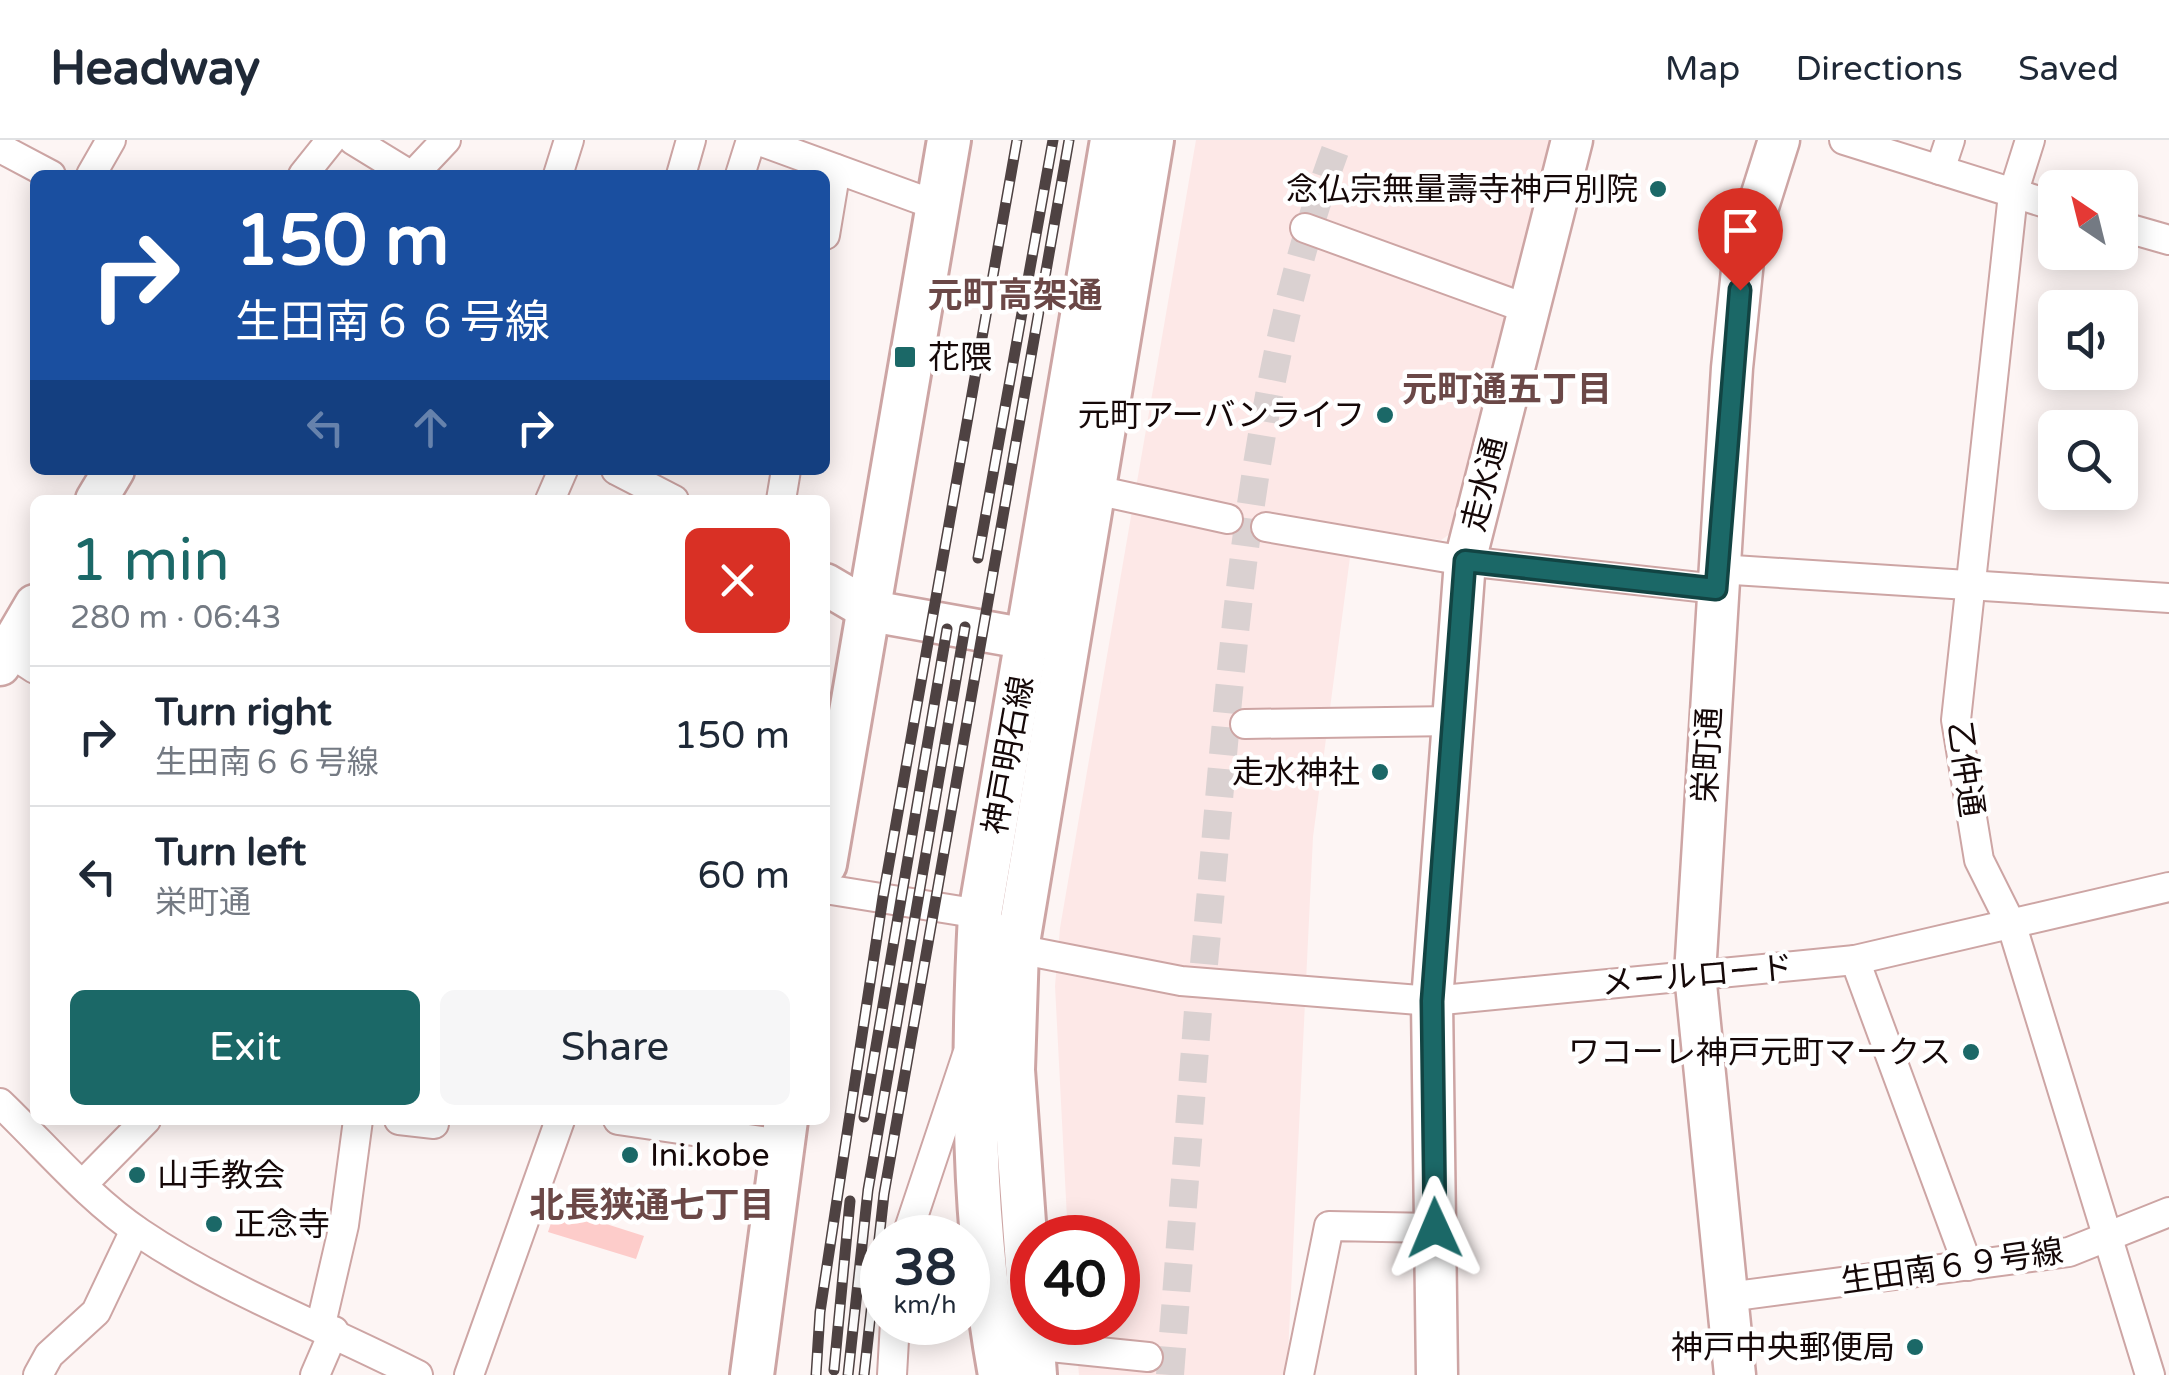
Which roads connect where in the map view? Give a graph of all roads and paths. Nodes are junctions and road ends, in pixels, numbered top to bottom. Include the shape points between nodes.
1 (111, 140) edge
2 (332, 140) edge
3 (353, 140) edge
4 (446, 140) edge
5 (569, 140) edge
6 (691, 140) edge
7 (754, 140) edge
8 (949, 140) edge
9 (1112, 140) edge
10 (1152, 140) edge
11 (1572, 140) edge
12 (1778, 140) edge
13 (1844, 140) edge
14 (1950, 140) edge
15 (2030, 140) edge
16 (0, 148) edge
17 (836, 169) junction
18 (42, 170) edge
19 (94, 170) edge
20 (308, 170) edge
21 (403, 170) edge
22 (416, 170) edge
23 (560, 170) edge
24 (682, 170) edge
25 (742, 170) edge
26 (1940, 170) junction
27 (2012, 194) junction
28 (2038, 201) edge
29 (830, 205) edge
30 (938, 206) junction
31 (1306, 228) dead end
32 (2138, 231) edge
33 (2169, 240) edge
34 (1528, 308) junction
35 (1091, 489) junction
36 (1228, 519) dead end
37 (1266, 527) dead end
38 (1465, 561) junction
39 (1718, 579) junction
40 (1970, 585) junction
41 (830, 587) edge
42 (2169, 598) edge
43 (871, 612) junction
44 (30, 616) edge
45 (1028, 639) junction
46 (11, 658) edge
47 (1453, 721) junction
48 (1245, 724) dead end
49 (830, 837) edge
50 (2169, 887) edge
51 (830, 890) edge
52 (980, 914) junction
53 (2012, 926) junction
54 (1016, 949) junction
55 (1855, 960) junction
56 (1695, 974) junction
57 (1432, 1001) junction
58 (974, 1035) junction
59 (0, 1103) edge
60 (141, 1125) edge
61 (357, 1125) edge
62 (558, 1125) edge
63 (687, 1125) edge
64 (784, 1132) edge
65 (84, 1183) junction
66 (2169, 1212) edge
67 (914, 1215) edge
68 (1435, 1228) junction
69 (135, 1230) junction
70 (2106, 1233) junction
71 (1968, 1266) junction
72 (1728, 1297) junction
73 (327, 1328) junction
74 (893, 1345) edge
75 (1148, 1357) dead end
76 (1033, 1360) edge
77 (38, 1375) edge
78 (316, 1375) edge
79 (418, 1375) edge
80 (469, 1375) edge
81 (752, 1375) edge
82 (892, 1375) edge
83 (1000, 1375) edge
84 (1299, 1375) edge
85 (1437, 1375) edge
86 (1735, 1375) edge
87 (2150, 1375) edge

1 - 19 street
2 - 20 street
3 - 21 street
4 - 22 street
5 - 23 street
6 - 24 street
7 - 17 street
7 - 25 street
8 - 30 main road
9 - 45 main road, 神戸明石線
10 - 35 main road, 神戸明石線
11 - 34 street, 走水通
12 - 39 street, 栄町通 via 1744,252
13 - 26 street
14 - 26 street
15 - 27 street, 乙仲通
16 - 18 street
17 - 29 street
17 - 30 street
26 - 27 street
27 - 28 street
27 - 40 street, 乙仲通
30 - 43 main road
31 - 34 street
32 - 33 street
34 - 38 street, 走水通
35 - 36 street
35 - 54 main road, 神戸明石線
37 - 38 street
38 - 39 street
38 - 47 street, 走水通
39 - 40 street
39 - 56 street, 栄町通
40 - 42 street
40 - 53 street, 乙仲通 via 1956,720 1979,860
41 - 43 street
43 - 45 street
43 - 49 main road
44 - 46 street
45 - 52 main road, 神戸明石線
47 - 48 street
47 - 57 street, 走水通
50 - 53 street, メールロード
51 - 52 street
52 - 54 street
52 - 58 main road, 神戸明石線
53 - 55 street, メールロード
53 - 70 street, 乙仲通
54 - 57 street, メールロード via 1218,985
54 - 76 main road, 神戸明石線 via 1013,1070
55 - 56 street, メールロード
55 - 71 street
56 - 57 street, メールロード
56 - 72 street, 栄町通
57 - 68 street, 走水通
58 - 67 street
58 - 83 main road, 神戸明石線 via 975,1176
59 - 65 street
60 - 65 street
61 - 73 street
62 - 80 street
63 - 64 street
64 - 81 main road
65 - 69 street
66 - 70 street, 生田南６９号線
68 - 84 street via 1329,1226
68 - 85 street, 走水通
69 - 73 street via 210,1278
69 - 77 street via 96,1312
70 - 71 street, 生田南６９号線 via 2069,1252
70 - 87 street, 乙仲通
71 - 72 street, 生田南６９号線
72 - 86 street, 栄町通
73 - 78 street
73 - 79 street
74 - 82 street
75 - 76 street

